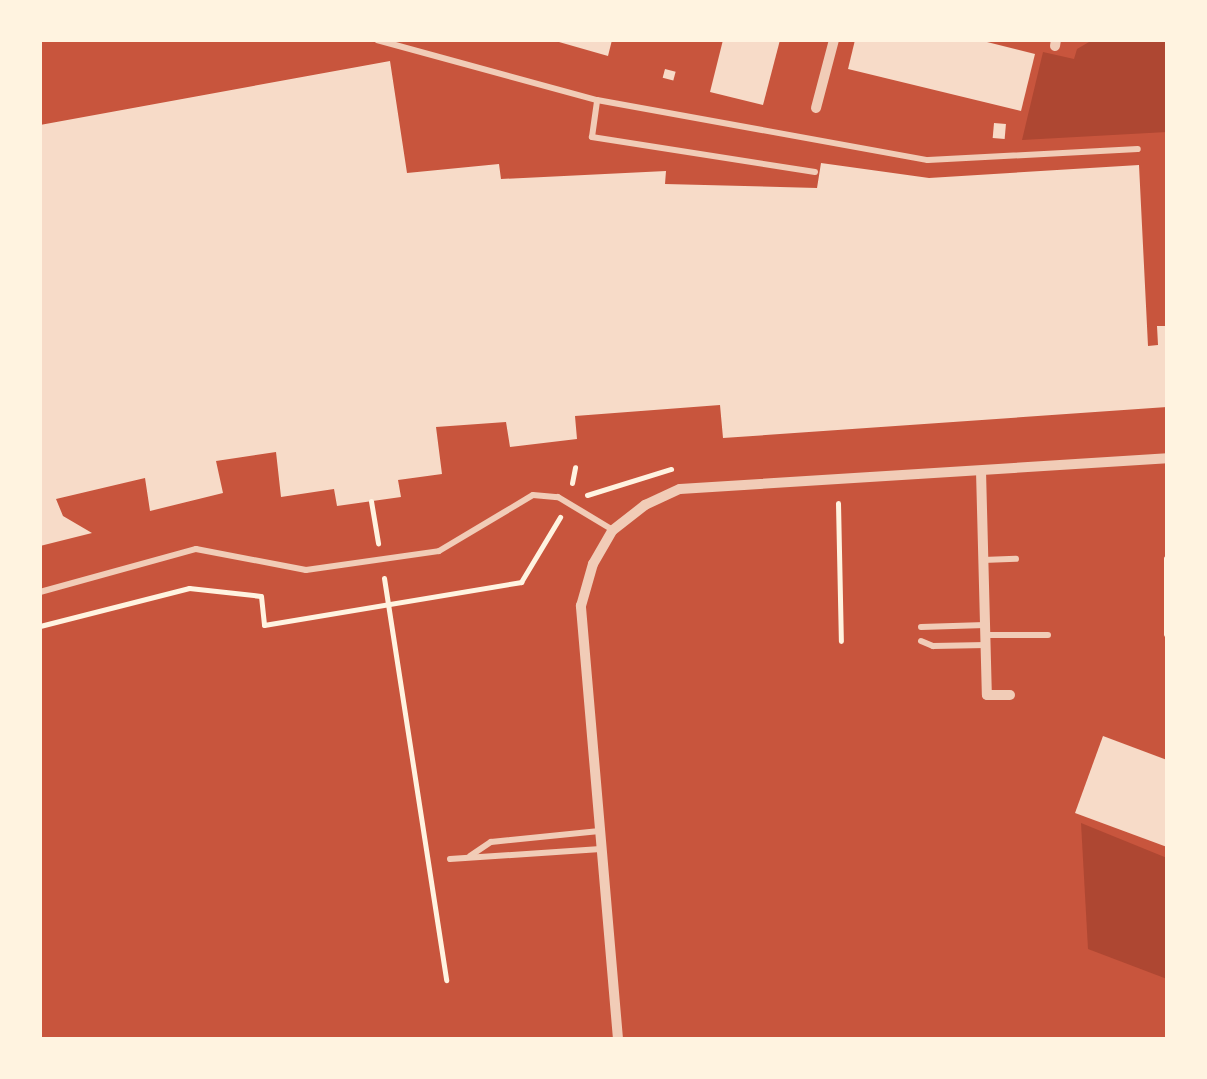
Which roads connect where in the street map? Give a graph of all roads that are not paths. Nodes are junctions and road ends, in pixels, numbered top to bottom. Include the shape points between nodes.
1 (377, 40) edge
2 (834, 40) edge
3 (598, 100) junction
4 (816, 108) dead end
5 (1138, 149) dead end
6 (815, 172) dead end
7 (1167, 458) edge
8 (980, 471) junction
9 (613, 530) junction
10 (1016, 559) dead end
11 (983, 560) junction
12 (40, 592) edge
13 (921, 627) dead end
14 (1048, 634) dead end
15 (985, 635) junction
16 (921, 641) dead end
17 (1010, 695) dead end
18 (599, 831) junction
19 (601, 849) junction
20 (469, 856) junction
21 (450, 859) dead end
22 (618, 1039) edge

1 - 3 lane
2 - 4 street
3 - 5 lane via 928,160
3 - 6 lane via 592,137
7 - 8 street
8 - 9 street via 680,489
8 - 11 street
9 - 12 lane via 558,497 533,496 439,552 306,570 196,548
9 - 18 street via 592,564 581,606
10 - 11 lane
11 - 15 street
13 - 15 lane
14 - 15 lane
15 - 16 lane via 933,646
15 - 17 street via 987,696
18 - 19 street
18 - 20 lane via 490,842
19 - 20 lane via 494,860
19 - 22 street
20 - 21 lane

